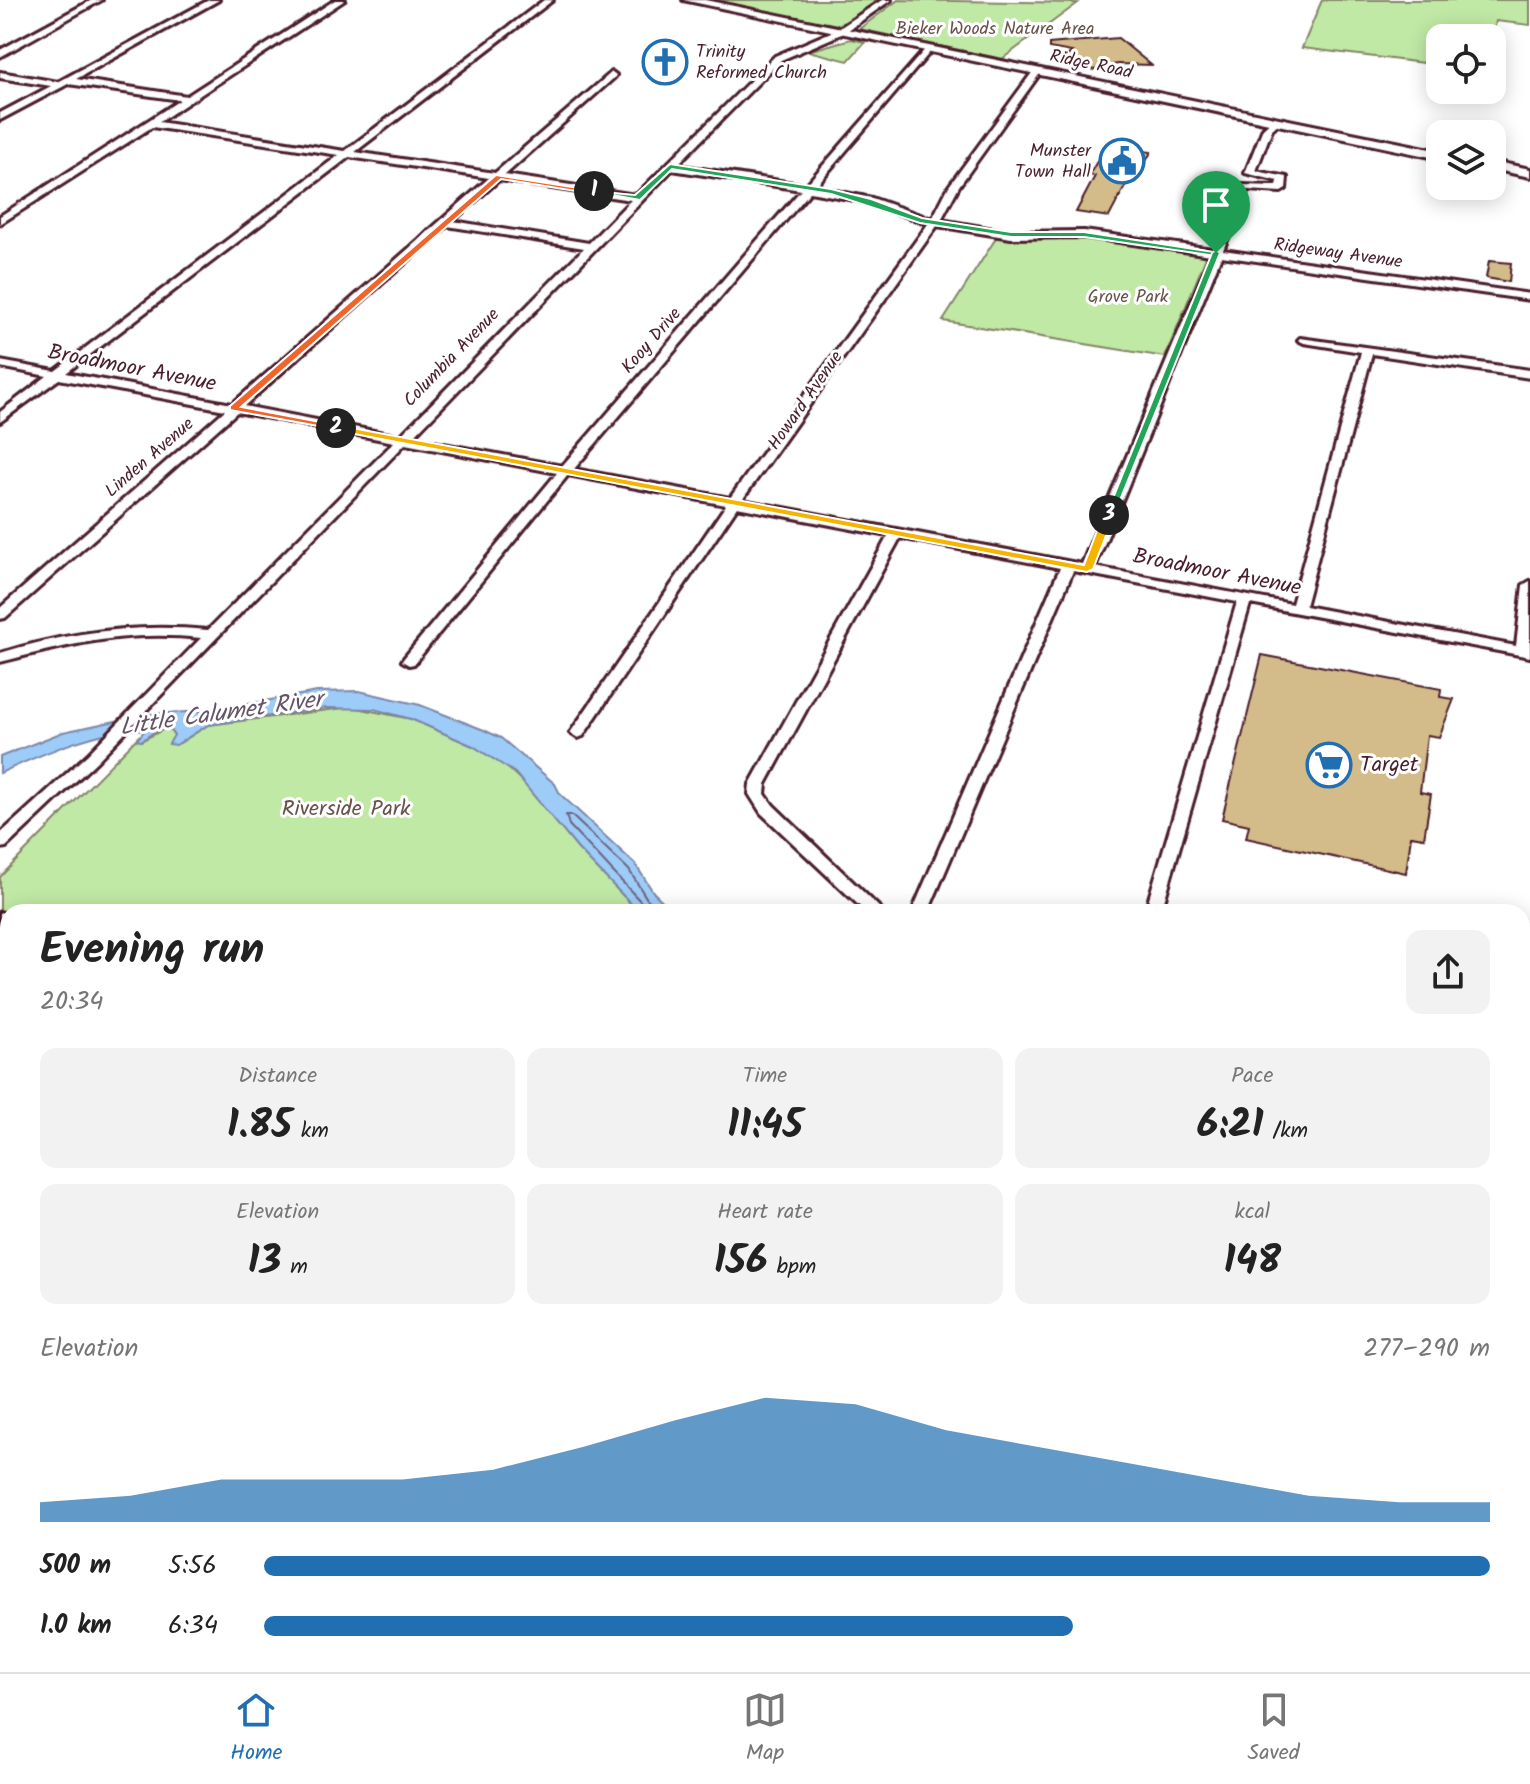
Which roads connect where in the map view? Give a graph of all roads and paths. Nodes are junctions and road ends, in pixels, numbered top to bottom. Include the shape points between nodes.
1 (98, 0) edge
2 (215, 0) edge
3 (341, 0) edge
4 (549, 0) edge
5 (689, 0) edge
6 (887, 0) edge
7 (841, 31) junction
8 (928, 49) junction
9 (0, 54) edge
10 (1037, 72) junction
11 (0, 75) edge
12 (612, 75) dead end
13 (68, 81) junction
14 (57, 84) junction
15 (188, 99) junction
16 (0, 117) edge
17 (1276, 121) junction
18 (151, 124) junction
19 (1426, 152) edge
20 (349, 153) junction
21 (670, 167) junction
22 (1506, 168) edge
23 (1530, 173) edge
24 (499, 176) junction
25 (806, 188) junction
26 (637, 198) junction
27 (0, 221) edge
28 (935, 222) junction
29 (446, 223) junction
30 (591, 246) junction
31 (1216, 253) junction
32 (1530, 297) edge
33 (1304, 340) dead end
34 (1368, 349) junction
35 (0, 364) edge
36 (57, 374) junction
37 (1530, 374) edge
38 (234, 408) junction
39 (0, 418) edge
40 (401, 440) junction
41 (565, 471) junction
42 (734, 502) junction
43 (896, 533) junction
44 (1068, 566) junction
45 (1087, 569) junction
46 (1530, 585) edge
47 (1245, 599) junction
48 (1297, 609) junction
49 (0, 615) edge
50 (211, 635) junction
51 (1526, 652) edge
52 (0, 658) edge
53 (409, 661) dead end
54 (578, 733) dead end
55 (0, 843) edge
56 (868, 904) edge
57 (923, 904) edge
58 (1155, 904) edge

1 - 9 street
2 - 13 street
3 - 15 street
4 - 20 street
5 - 7 main road, Ridge Road
6 - 7 street, Columbia Avenue
7 - 8 main road, Ridge Road
7 - 21 street, Columbia Avenue via 778,58
8 - 10 main road, Ridge Road
8 - 25 street, Kooy Drive
10 - 17 main road, Ridge Road
10 - 28 street, Howard Avenue via 954,186
11 - 14 street
12 - 24 street, Linden Avenue
13 - 14 street
13 - 15 street
14 - 16 street
15 - 18 street
17 - 19 main road, Ridge Road
17 - 31 street via 1268,128 1250,173 1284,179 1281,189 1244,187
18 - 20 street
18 - 27 street
20 - 24 street
20 - 36 street
21 - 25 street, Ridgeway Avenue
21 - 26 street, Columbia Avenue
22 - 23 main road
24 - 26 street
24 - 29 street, Linden Avenue
25 - 28 street, Ridgeway Avenue via 868,200
25 - 41 street, Kooy Drive
26 - 30 street, Columbia Avenue
28 - 31 street, Ridgeway Avenue via 1011,235 1084,234
28 - 42 street, Howard Avenue
29 - 30 street
29 - 38 street, Linden Avenue
30 - 40 street, Columbia Avenue
31 - 32 street, Ridgeway Avenue
31 - 45 street
33 - 34 street
34 - 37 street
34 - 48 street
35 - 36 street, Broadmoor Avenue
36 - 38 street, Broadmoor Avenue
36 - 39 street
38 - 40 street, Broadmoor Avenue
38 - 49 street, Linden Avenue
40 - 41 street, Broadmoor Avenue
40 - 50 street, Columbia Avenue
41 - 42 street, Broadmoor Avenue
41 - 53 street, Kooy Drive
42 - 43 street, Broadmoor Avenue
42 - 54 street, Howard Avenue
43 - 44 street, Broadmoor Avenue
43 - 56 street via 757,794
44 - 45 street, Broadmoor Avenue
44 - 57 street
45 - 47 street, Broadmoor Avenue
46 - 51 street
47 - 48 street, Broadmoor Avenue
47 - 58 street
48 - 51 street, Broadmoor Avenue
50 - 52 street via 108,634
50 - 55 street, Columbia Avenue via 93,757

